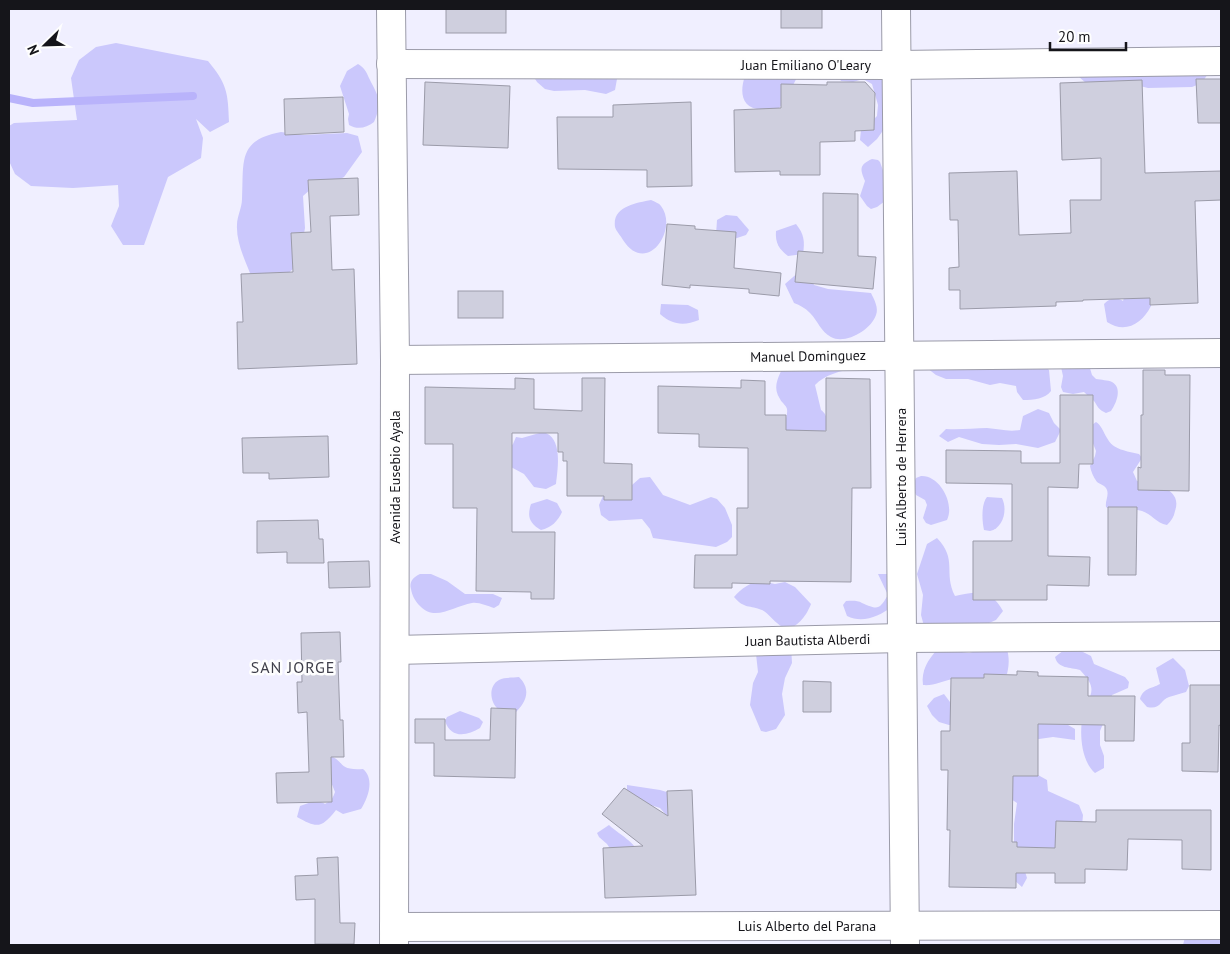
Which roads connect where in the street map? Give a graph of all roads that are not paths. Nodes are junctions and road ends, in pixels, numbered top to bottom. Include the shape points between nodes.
1 (391, 9) edge
2 (896, 9) edge
3 (1221, 61) edge
4 (391, 64) junction
5 (897, 66) junction
6 (1221, 353) edge
7 (900, 355) junction
8 (395, 360) junction
9 (1221, 636) edge
10 (902, 638) junction
11 (395, 650) junction
12 (1221, 925) edge
13 (905, 935) edge
14 (394, 936) edge

1 - 4 street, Avenida Eusebio Ayala
2 - 5 street, Luis Alberto de Herrera
3 - 5 street, Juan Emiliano O'Leary
4 - 5 street, Juan Emiliano O'Leary
4 - 8 street, Avenida Eusebio Ayala
5 - 7 street, Luis Alberto de Herrera
6 - 7 street, Manuel Dominguez
7 - 8 street, Manuel Dominguez
7 - 10 street, Luis Alberto de Herrera
8 - 11 street, Avenida Eusebio Ayala
9 - 10 street, Juan Bautista Alberdi
10 - 11 street, Juan Bautista Alberdi
10 - 13 street, Luis Alberto de Herrera
11 - 14 street, Avenida Eusebio Ayala
12 - 13 street, Luis Alberto del Parana
13 - 14 street, Luis Alberto del Parana

